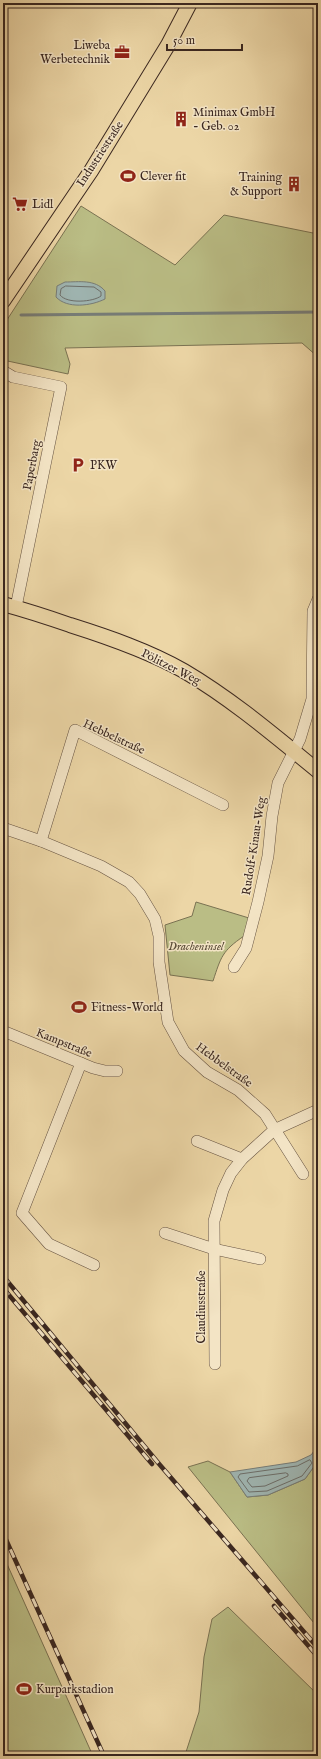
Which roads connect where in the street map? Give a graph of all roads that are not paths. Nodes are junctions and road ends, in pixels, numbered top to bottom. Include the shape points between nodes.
1 (190, 3) edge
2 (3, 301) edge
3 (3, 371) edge
4 (318, 600) edge
5 (10, 606) edge
6 (293, 750) junction
7 (318, 770) edge
8 (223, 805) dead end
9 (3, 828) edge
10 (41, 841) junction
11 (234, 967) dead end
12 (3, 1031) edge
13 (81, 1063) junction
14 (117, 1071) dead end
15 (318, 1110) edge
16 (274, 1130) junction
17 (197, 1141) dead end
18 (242, 1160) junction
19 (304, 1174) dead end
20 (164, 1232) dead end
21 (214, 1249) junction
22 (260, 1259) dead end
23 (94, 1265) dead end
24 (215, 1364) dead end

1 - 2 main road, Industriestraße via 164,52 91,171
3 - 5 street, Paperbarg via 13,377 60,387
4 - 6 street, Rudolf-Kinau-Weg via 313,611 312,699 300,739
5 - 6 main road, Pölitzer Weg via 98,634 183,671 226,698
6 - 7 main road, Pölitzer Weg
6 - 11 street, Rudolf-Kinau-Weg via 278,783 268,856 246,948
8 - 10 street, Hebbelstraße via 75,730
9 - 10 street, Hebbelstraße
10 - 16 street, Hebbelstraße via 101,866 129,882 140,894 155,919 168,1022 184,1051 207,1072 238,1090 265,1114
12 - 13 street, Kampstraße
13 - 14 street, Kampstraße via 105,1071
13 - 23 street via 22,1213 49,1244
15 - 16 street, Claudiusstraße
16 - 18 street, Claudiusstraße
16 - 19 street
17 - 18 street
18 - 21 street, Claudiusstraße via 223,1190 214,1222
20 - 21 street
21 - 22 street
21 - 24 street, Claudiusstraße

